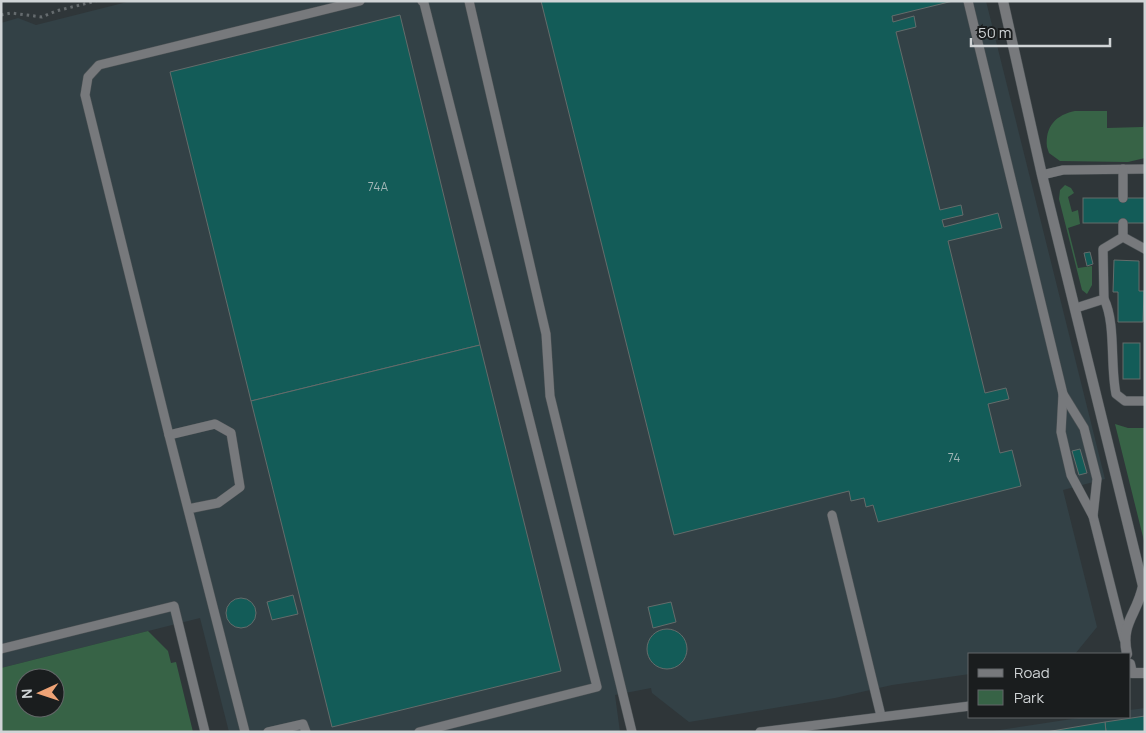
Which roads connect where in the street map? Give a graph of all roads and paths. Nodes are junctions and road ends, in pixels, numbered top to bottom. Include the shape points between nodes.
1 (96, 1) edge
2 (360, 1) edge
3 (422, 1) edge
4 (469, 1) edge
5 (968, 1) edge
6 (1003, 1) edge
7 (1, 15) edge
8 (1123, 169) junction
9 (1145, 169) edge
10 (1042, 175) junction
11 (1123, 198) dead end
12 (1123, 223) dead end
13 (1123, 237) junction
14 (1145, 249) edge
15 (1104, 299) junction
16 (1076, 308) junction
17 (1063, 394) junction
18 (1145, 401) edge
19 (169, 435) junction
20 (188, 510) junction
21 (832, 515) dead end
22 (1092, 516) junction
23 (1124, 639) junction
24 (1, 649) edge
25 (1128, 653) edge
26 (1131, 670) edge
27 (1145, 673) edge
28 (968, 706) edge
29 (881, 716) junction
30 (205, 732) edge
31 (245, 732) edge
32 (268, 732) edge
33 (306, 732) edge
34 (419, 732) edge
35 (632, 732) edge
36 (760, 732) edge

1 - 7 path via 42,17
2 - 19 lane via 99,65 88,77 86,96
3 - 34 lane via 597,687
4 - 35 lane via 546,334 550,396
5 - 17 lane
6 - 10 street
8 - 9 lane
8 - 10 lane via 1063,170
8 - 11 lane
10 - 16 street
12 - 13 lane
13 - 14 lane
13 - 15 lane via 1103,249
15 - 16 lane
15 - 18 lane via 1109,308 1116,394 1125,401
16 - 23 street via 1143,586
17 - 22 lane via 1061,432 1071,475
17 - 22 lane via 1084,428 1097,479
19 - 20 lane
19 - 20 lane via 215,424 230,432 240,487 218,503
20 - 31 lane
21 - 29 lane
22 - 23 lane
23 - 25 street
24 - 30 lane via 174,606
26 - 27 street
28 - 29 lane
29 - 36 lane
32 - 33 lane via 303,724

